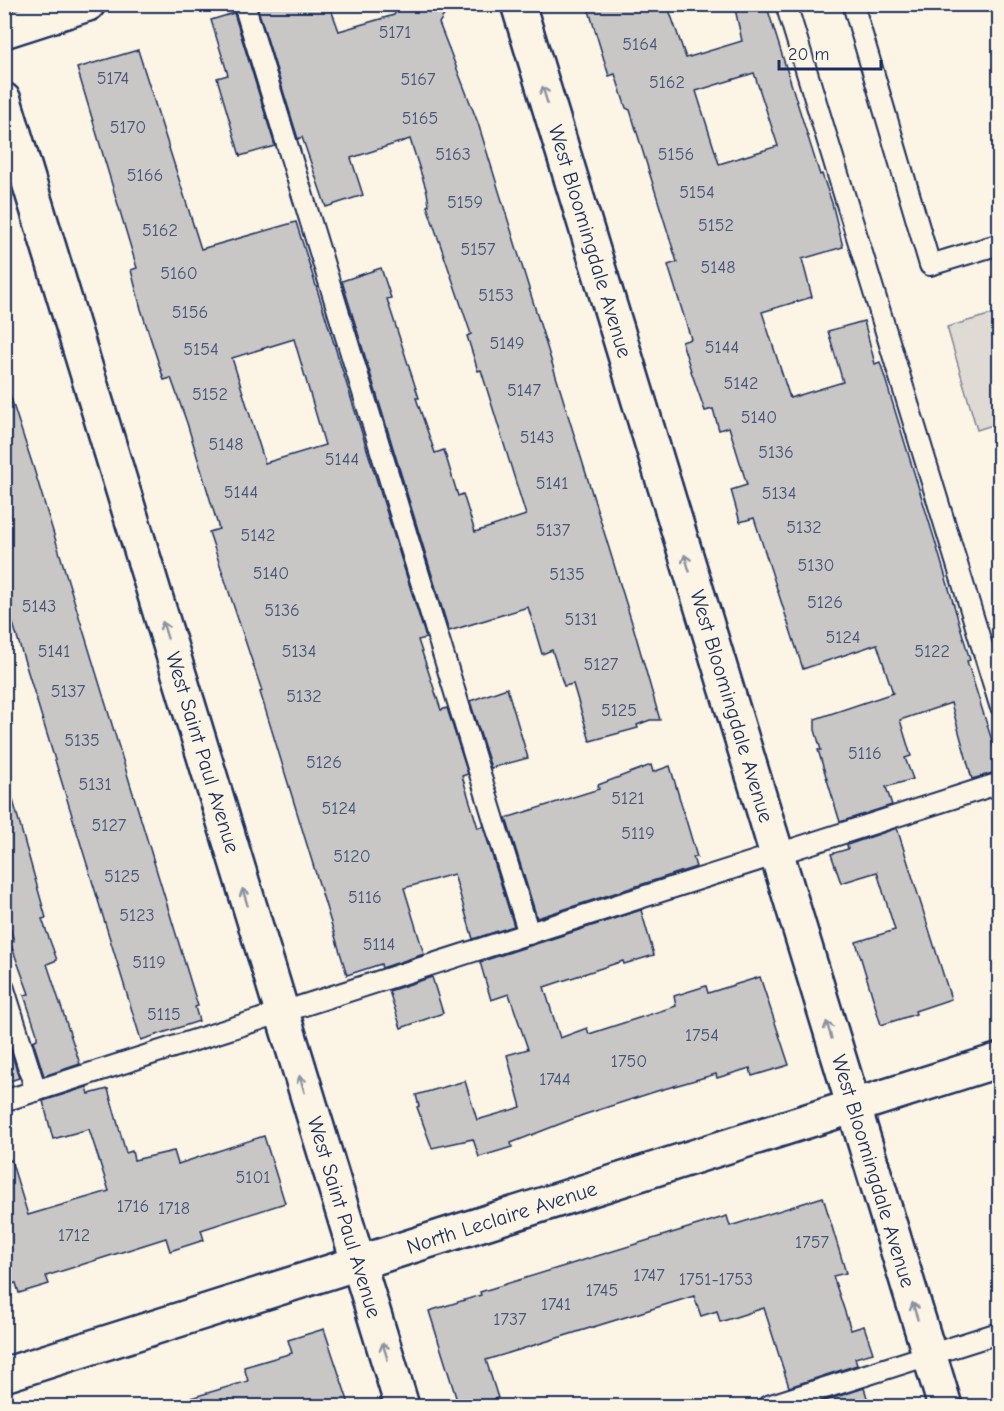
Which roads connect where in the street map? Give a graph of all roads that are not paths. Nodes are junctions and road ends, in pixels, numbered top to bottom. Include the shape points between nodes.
1 (88, 4) edge
2 (244, 4) edge
3 (518, 4) edge
4 (786, 4) edge
5 (853, 4) edge
6 (4, 31) edge
7 (4, 100) edge
8 (999, 244) edge
9 (999, 705) edge
10 (999, 783) edge
11 (775, 855) junction
12 (529, 934) junction
13 (4, 989) edge
14 (280, 1013) junction
15 (999, 1060) edge
16 (36, 1091) junction
17 (4, 1101) edge
18 (853, 1106) junction
19 (357, 1263) junction
20 (999, 1338) edge
21 (929, 1355) junction
22 (4, 1375) edge
23 (402, 1407) edge
24 (768, 1407) edge
25 (945, 1407) edge

1 - 6 street
2 - 12 lane
11 -> 3 street, West Bloomingdale Avenue
4 - 9 lane
5 - 8 lane via 930,265
14 -> 7 street, West Saint Paul Avenue
10 - 11 lane
11 - 12 lane
18 -> 11 street, West Bloomingdale Avenue
12 - 14 lane
13 - 16 lane
14 - 16 lane
19 -> 14 street, West Saint Paul Avenue
15 - 18 street, North Leclaire Avenue
16 - 17 lane
18 - 19 street, North Leclaire Avenue
21 -> 18 street, West Bloomingdale Avenue
19 - 22 street, North Leclaire Avenue
23 -> 19 street, West Saint Paul Avenue
20 - 21 lane via 992,1335
21 - 24 lane
21 - 25 street, West Bloomingdale Avenue

